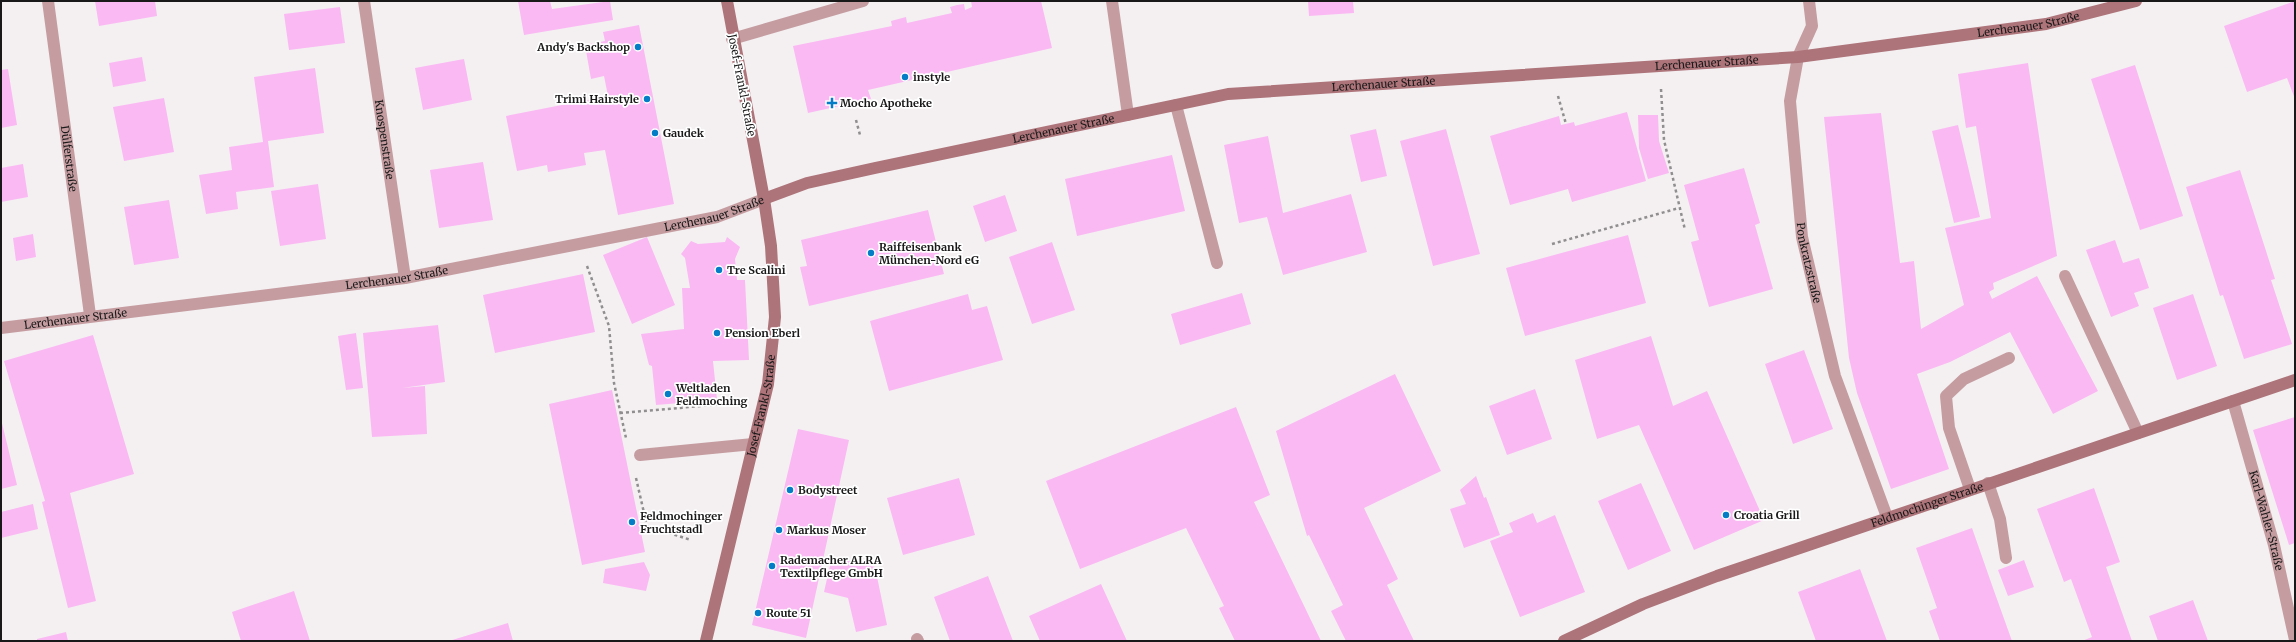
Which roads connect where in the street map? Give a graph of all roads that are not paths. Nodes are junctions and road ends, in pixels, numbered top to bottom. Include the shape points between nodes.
1 (48, 1) edge
2 (364, 1) edge
3 (727, 1) edge
4 (863, 1) edge
5 (1112, 1) edge
6 (1810, 1) edge
7 (2136, 1) edge
8 (732, 39) junction
9 (1798, 57) junction
10 (1176, 105) junction
11 (1128, 115) junction
12 (764, 199) junction
13 (1217, 263) dead end
14 (2065, 276) dead end
15 (405, 278) junction
16 (90, 315) junction
17 (1, 328) edge
18 (2009, 358) dead end
19 (2295, 380) edge
20 (2233, 401) junction
21 (2138, 433) junction
22 (753, 444) junction
23 (640, 455) dead end
24 (1988, 483) junction
25 (1970, 489) junction
26 (1887, 517) junction
27 (2006, 558) dead end
28 (2295, 640) edge
29 (706, 641) edge
30 (1564, 641) edge

1 - 16 street, Dülferstraße
2 - 15 street, Knospenstraße
3 - 8 main road, Josef-Frankl-Straße
4 - 8 street
5 - 11 street
6 - 9 street, Ponkratzstraße via 1812,26
7 - 9 main road, Lerchenauer Straße via 2046,24
8 - 12 main road, Josef-Frankl-Straße
9 - 10 main road, Lerchenauer Straße via 1228,94
9 - 26 street, Ponkratzstraße via 1790,100 1802,237 1836,376
10 - 11 main road, Lerchenauer Straße
10 - 13 street
11 - 12 main road, Lerchenauer Straße via 814,182
12 - 15 street, Lerchenauer Straße via 717,217
12 - 22 main road, Josef-Frankl-Straße via 771,246 775,317 768,384
14 - 21 street
15 - 16 street, Lerchenauer Straße
16 - 17 street, Lerchenauer Straße
18 - 25 street via 1964,379 1946,396 1948,428
19 - 20 main road, Feldmochinger Straße
20 - 21 main road, Feldmochinger Straße
20 - 28 street, Karl-Wahler-Straße via 2274,545
21 - 24 main road, Feldmochinger Straße
22 - 23 street
22 - 29 main road, Josef-Frankl-Straße
24 - 25 main road, Feldmochinger Straße
24 - 27 street via 2000,520
25 - 26 main road, Feldmochinger Straße
26 - 30 main road, Feldmochinger Straße via 1710,578 1643,604

